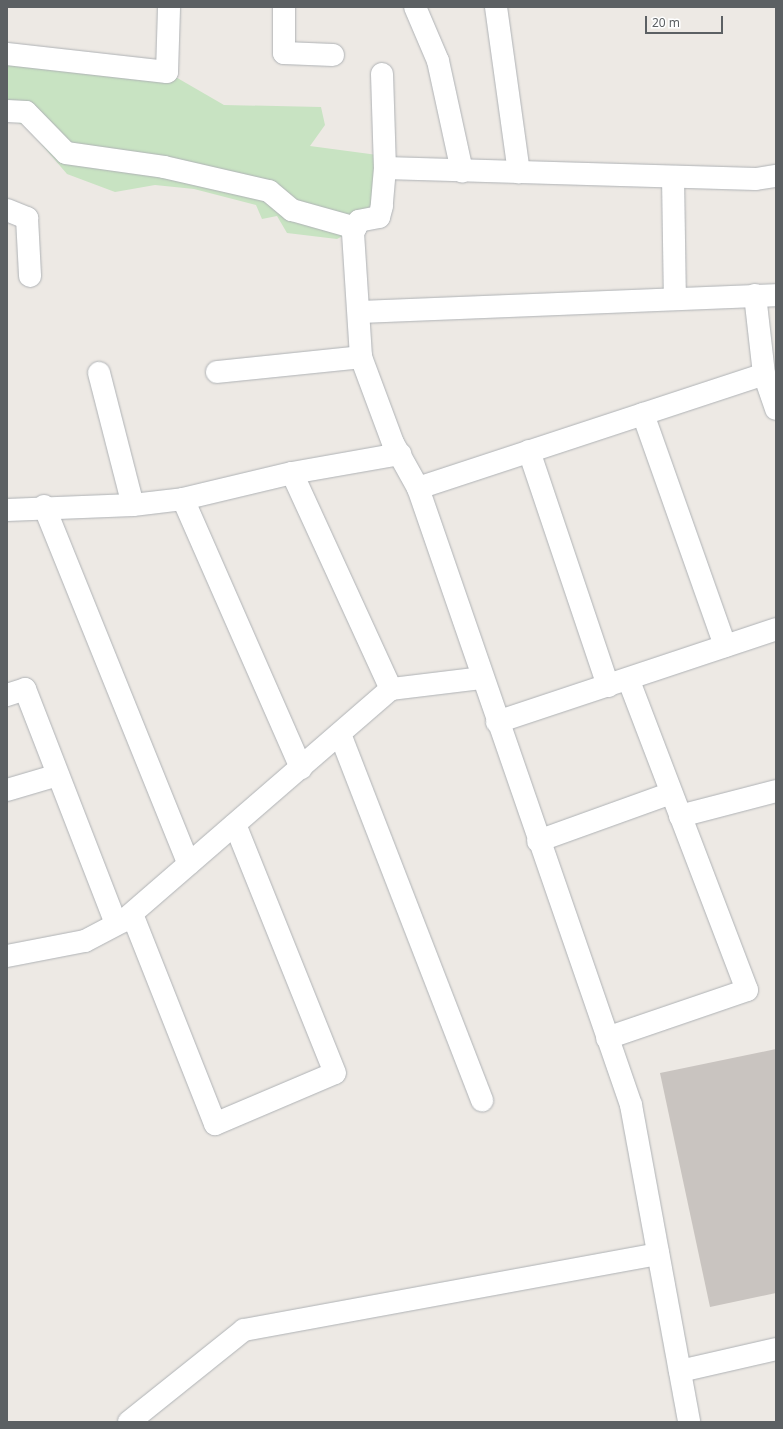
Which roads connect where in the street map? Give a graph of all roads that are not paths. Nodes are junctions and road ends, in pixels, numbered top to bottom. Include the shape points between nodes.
1 (169, 7) edge
2 (284, 7) edge
3 (415, 7) edge
4 (496, 7) edge
5 (7, 54) edge
6 (333, 55) dead end
7 (382, 74) dead end
8 (7, 111) edge
9 (385, 168) junction
10 (462, 171) junction
11 (519, 172) junction
12 (776, 176) edge
13 (673, 177) junction
14 (7, 210) edge
15 (356, 228) junction
16 (30, 276) dead end
17 (754, 295) junction
18 (776, 295) edge
19 (675, 299) junction
20 (359, 312) junction
21 (361, 357) junction
22 (99, 372) dead end
23 (217, 372) dead end
24 (764, 374) junction
25 (776, 409) edge
26 (643, 414) junction
27 (529, 451) junction
28 (400, 454) junction
29 (292, 473) junction
30 (418, 488) junction
31 (183, 499) junction
32 (44, 506) junction
33 (133, 506) junction
34 (7, 510) edge
35 (776, 629) edge
36 (725, 646) junction
37 (482, 678) junction
38 (618, 683) junction
39 (391, 689) junction
40 (7, 695) edge
41 (497, 722) junction
42 (340, 734) junction
43 (301, 768) junction
44 (58, 775) junction
45 (7, 790) edge
46 (776, 791) edge
47 (671, 793) junction
48 (680, 816) junction
49 (236, 824) junction
50 (538, 841) junction
51 (189, 864) junction
52 (124, 919) junction
53 (7, 956) edge
54 (607, 1038) junction
55 (482, 1100) dead end
56 (658, 1254) junction
57 (776, 1348) edge
58 (680, 1371) junction
59 (129, 1422) edge
60 (689, 1422) edge

1 - 5 street via 167,72
2 - 6 street via 284,53
3 - 10 street via 438,61
4 - 11 street
7 - 9 street
8 - 15 street via 26,112 66,153 164,167 269,191 292,210
9 - 10 street
9 - 15 street via 379,217 359,222
10 - 11 street
11 - 13 street
12 - 13 street via 756,179
13 - 19 street
14 - 16 street via 27,218
15 - 20 street via 353,233
17 - 18 street
17 - 19 street
17 - 24 street
19 - 20 street
20 - 21 street
21 - 23 street
21 - 28 street
22 - 33 street
24 - 25 street
24 - 26 street
26 - 27 street
26 - 36 street
27 - 30 street
27 - 38 street
28 - 29 street
28 - 30 street
29 - 31 street
29 - 39 street
30 - 37 street
31 - 33 street
31 - 43 street
32 - 33 street
32 - 34 street
32 - 51 street
35 - 36 street
36 - 38 street
37 - 39 street
37 - 41 street
38 - 41 street
38 - 47 street
39 - 42 street
40 - 44 street via 25,689
41 - 50 street
42 - 43 street
42 - 55 street
43 - 49 street
44 - 45 street
44 - 52 street
46 - 48 street
47 - 48 street
47 - 50 street
48 - 54 street via 747,990
49 - 51 street
49 - 52 street via 335,1073 215,1124
50 - 54 street
51 - 52 street
52 - 53 street via 85,941
54 - 56 street via 631,1105
56 - 58 street
56 - 59 street via 244,1330
57 - 58 street
58 - 60 street

